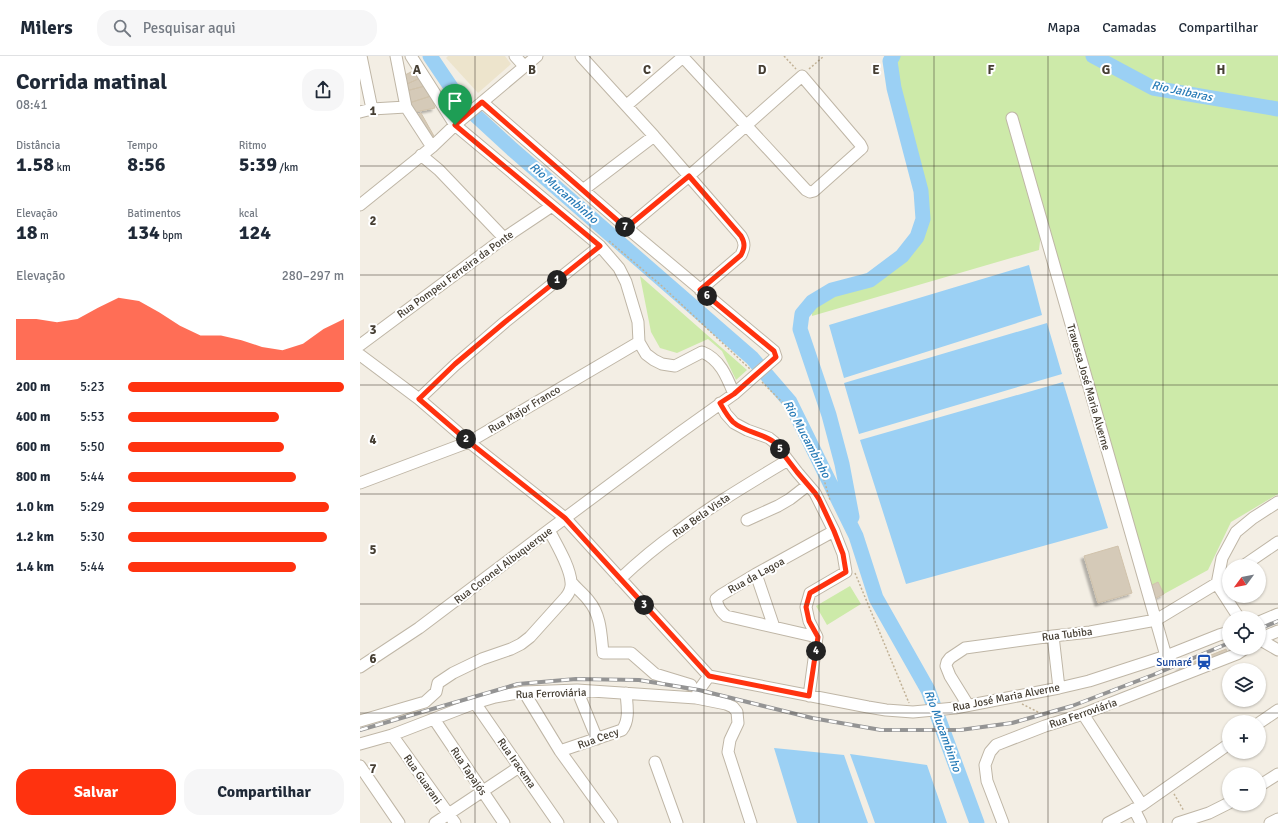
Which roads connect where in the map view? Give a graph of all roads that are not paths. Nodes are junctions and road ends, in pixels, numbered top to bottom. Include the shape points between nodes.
1 (361, 56) edge
2 (396, 56) edge
3 (410, 56) edge
4 (515, 56) edge
5 (536, 56) edge
6 (581, 56) edge
7 (683, 56) edge
8 (524, 66) junction
9 (481, 104) junction
10 (626, 105) junction
11 (406, 107) junction
12 (372, 109) junction
13 (360, 112) edge
14 (1012, 118) dead end
15 (455, 125) junction
16 (746, 125) junction
17 (654, 136) junction
18 (432, 147) junction
19 (421, 155) junction
20 (689, 176) junction
21 (583, 190) junction
22 (360, 205) edge
23 (552, 206) junction
24 (626, 228) junction
25 (504, 238) junction
26 (600, 246) junction
27 (700, 290) junction
28 (639, 342) junction
29 (360, 345) edge
30 (360, 355) edge
31 (734, 394) junction
32 (419, 399) junction
33 (720, 403) junction
34 (469, 442) junction
35 (788, 460) junction
36 (360, 483) edge
37 (808, 485) junction
38 (1278, 502) edge
39 (565, 518) junction
40 (747, 520) dead end
41 (548, 530) junction
42 (834, 531) junction
43 (1278, 542) edge
44 (1253, 559) edge
45 (756, 574) junction
46 (620, 579) junction
47 (1222, 581) edge
48 (572, 583) junction
49 (1217, 584) junction
50 (1234, 611) edge
51 (1278, 614) edge
52 (1266, 619) edge
53 (1156, 620) junction
54 (774, 627) junction
55 (1278, 631) edge
56 (1222, 634) edge
57 (1053, 636) junction
58 (1266, 636) edge
59 (818, 637) junction
60 (1266, 643) edge
61 (1278, 650) edge
62 (1234, 655) edge
63 (1166, 656) junction
64 (360, 667) edge
65 (709, 676) junction
66 (691, 685) dead end
67 (1059, 688) junction
68 (577, 690) junction
69 (524, 692) junction
70 (626, 693) junction
71 (809, 696) junction
72 (696, 698) junction
73 (475, 703) junction
74 (968, 705) junction
75 (1277, 711) edge
76 (1083, 714) junction
77 (1266, 718) edge
78 (434, 719) junction
79 (360, 721) edge
80 (392, 734) junction
81 (597, 739) junction
82 (360, 744) edge
83 (1222, 749) edge
84 (560, 751) junction
85 (655, 762) dead end
86 (360, 766) edge
87 (519, 767) junction
88 (1278, 774) edge
89 (1266, 782) edge
90 (482, 791) junction
91 (1222, 806) edge
92 (1138, 807) junction
93 (1278, 818) edge
94 (452, 819) edge
95 (400, 823) edge
96 (435, 823) edge
97 (504, 823) edge
98 (558, 823) edge
99 (612, 823) edge
100 (677, 823) edge
101 (751, 823) edge
102 (1003, 823) edge
103 (1108, 823) edge
104 (1141, 823) edge
105 (1178, 823) edge
106 (1270, 823) edge

1 - 12 street
2 - 11 street
3 - 15 street
4 - 8 street
5 - 8 street
6 - 10 street
7 - 10 street
7 - 16 street
8 - 9 street
9 - 15 street
9 - 21 street
10 - 17 street
11 - 12 street
11 - 18 street
12 - 13 street
14 - 53 street, Travessa José Maria Alverne
15 - 18 street
15 - 23 street
16 - 16 street via 810,192 862,148 802,76
16 - 20 street
17 - 20 street
17 - 21 street
18 - 19 street
19 - 22 street
19 - 25 street via 439,170
20 - 24 street
20 - 27 street via 745,242 741,255
21 - 24 street
23 - 25 street, Rua Pompeu Ferreira da Ponte
23 - 26 street
24 - 27 street
25 - 29 street, Rua Pompeu Ferreira da Ponte
26 - 28 street via 619,268 626,282 638,322
26 - 32 street via 455,364
27 - 31 street, Rua Coronel Albuquerque via 774,351 776,356
28 - 31 street via 646,354 667,365 675,366 702,352 707,354 720,366
28 - 34 street, Rua Major Franco
30 - 32 street
31 - 33 street, Rua Coronel Albuquerque
32 - 34 street
33 - 35 street via 734,423 769,438
33 - 39 street, Rua Coronel Albuquerque
34 - 36 street, Rua Major Franco
34 - 39 street
35 - 37 street
35 - 46 street, Rua Bela Vista via 678,531
37 - 40 street via 778,506
37 - 42 street via 819,499
38 - 49 street via 1236,532 1222,558
39 - 41 street, Rua Coronel Albuquerque
39 - 46 street
41 - 48 street via 566,563
41 - 64 street, Rua Coronel Albuquerque via 419,628
42 - 45 street, Rua da Lagoa
42 - 59 street via 843,554 846,572 810,593 806,607 809,621
43 - 44 street
45 - 54 street
45 - 54 street, Rua da Lagoa via 716,599 717,606 726,616
46 - 65 street
47 - 49 street, Rua Tubiba
48 - 66 street via 589,600 599,619 603,653 631,653 655,674
48 - 79 street via 566,597 521,644 454,673 438,683 436,692 425,702
49 - 50 street
49 - 53 street, Rua Tubiba
51 - 52 street
53 - 57 street, Rua Tubiba
53 - 63 street, Travessa José Maria Alverne
54 - 59 street, Rua da Lagoa
55 - 58 street
56 - 63 street, Rua José Maria Alverne
57 - 67 street
57 - 74 street, Rua Tubiba via 965,648 953,655 947,662 946,670
59 - 71 street
60 - 61 street
62 - 76 street, Rua Ferroviária
63 - 67 street, Rua José Maria Alverne
65 - 71 street, Rua José Maria Alverne
65 - 72 street
67 - 74 street, Rua José Maria Alverne
68 - 69 street, Rua Ferroviária
68 - 70 street, Rua Ferroviária
68 - 81 street
69 - 73 street, Rua Ferroviária
69 - 84 street
70 - 72 street, Rua Ferroviária
70 - 81 street, Rua Cecy via 626,725 622,730
71 - 74 street, Rua José Maria Alverne via 886,710 913,712
72 - 101 street, Rua Ferroviária via 726,704 737,712 738,723 730,740 728,752
73 - 78 street, Rua Ferroviária
73 - 87 street, Rua Iracema
75 - 77 street
76 - 92 street
76 - 102 street, Rua Ferroviária via 1004,741 990,752 986,765 987,780
78 - 80 street, Rua Ferroviária
78 - 90 street, Rua Tapajós
80 - 82 street, Rua Ferroviária
80 - 94 street, Rua Guarani
81 - 84 street, Rua Cecy
83 - 92 street
84 - 99 street
85 - 100 street
86 - 95 street
87 - 90 street
87 - 98 street, Rua Iracema
88 - 89 street
90 - 94 street
90 - 97 street, Rua Tapajós
91 - 105 street
92 - 103 street
92 - 104 street
93 - 106 street
94 - 96 street

